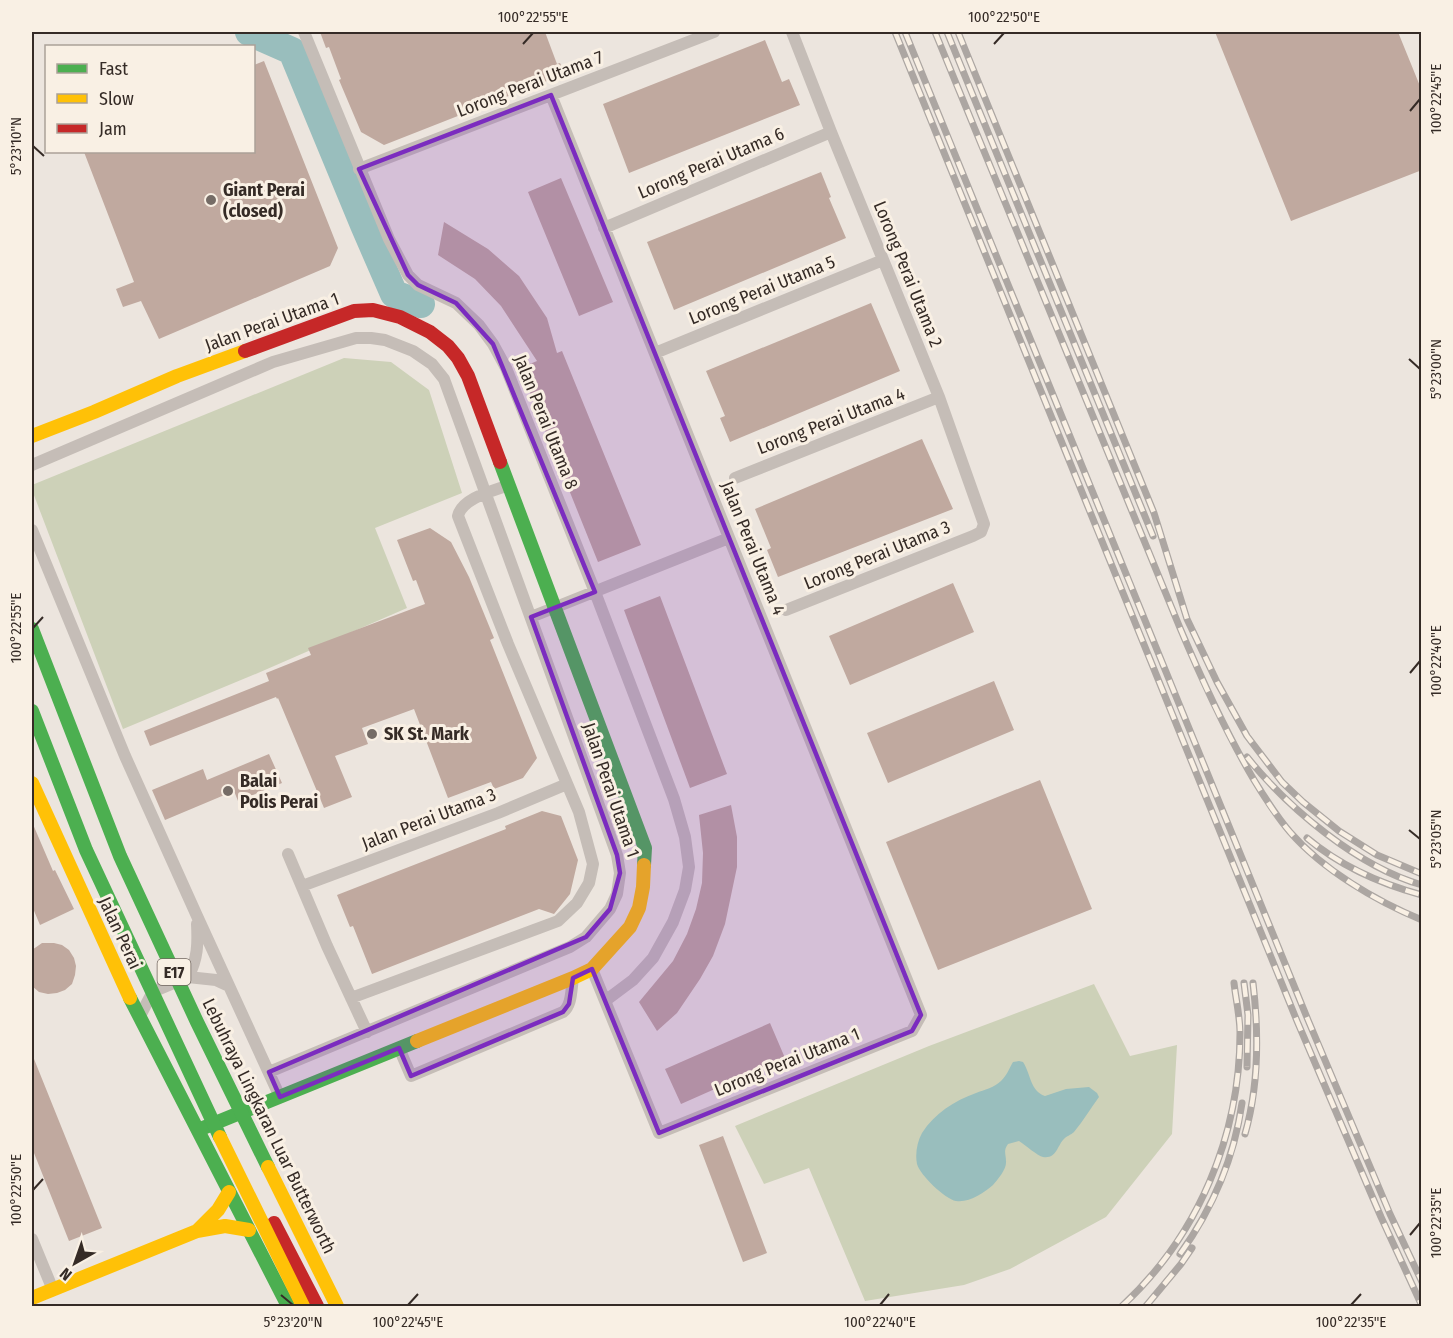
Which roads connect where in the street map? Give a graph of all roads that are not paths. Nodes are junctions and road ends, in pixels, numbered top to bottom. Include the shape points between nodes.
1 (303, 32) edge
2 (714, 32) edge
3 (792, 32) edge
4 (551, 95) junction
5 (831, 132) junction
6 (359, 169) junction
7 (604, 228) junction
8 (883, 260) junction
9 (655, 353) junction
10 (939, 398) junction
11 (32, 436) edge
12 (32, 465) edge
13 (735, 478) dead end
14 (509, 485) junction
15 (485, 494) junction
16 (32, 530) edge
17 (981, 532) joint
18 (729, 538) junction
19 (595, 592) junction
20 (556, 608) junction
21 (786, 610) dead end
22 (531, 617) junction
23 (32, 629) edge
24 (32, 711) edge
25 (32, 783) edge
26 (567, 784) junction
27 (288, 854) dead end
28 (302, 886) junction
29 (196, 916) junction
30 (592, 969) junction
31 (188, 977) junction
32 (573, 978) junction
33 (229, 986) junction
34 (351, 998) junction
35 (605, 1001) junction
36 (921, 1015) joint
37 (140, 1016) junction
38 (367, 1032) junction
39 (399, 1048) junction
40 (269, 1072) junction
41 (280, 1097) junction
42 (223, 1120) junction
43 (198, 1130) junction
44 (229, 1192) junction
45 (249, 1230) junction
46 (197, 1231) junction
47 (32, 1239) edge
48 (53, 1290) junction
49 (32, 1298) edge
50 (288, 1306) edge
51 (303, 1306) edge
52 (317, 1306) edge
53 (337, 1306) edge

1 - 6 street, Jalan Perai Utama 8
2 - 4 street, Lorong Perai Utama 7
3 - 5 street, Lorong Perai Utama 2
4 - 6 street, Lorong Perai Utama 7
4 - 7 street, Jalan Perai Utama 4
5 - 7 street, Lorong Perai Utama 6
5 - 8 street, Lorong Perai Utama 2
6 - 19 street, Jalan Perai Utama 8 via 408,275 418,285 456,303 493,344
7 - 9 street, Jalan Perai Utama 4
8 - 9 street, Lorong Perai Utama 5
8 - 10 street, Lorong Perai Utama 2
9 - 18 street, Jalan Perai Utama 4
10 - 13 street, Lorong Perai Utama 4
10 - 17 street, Lorong Perai Utama 2 via 984,524
11 - 14 main road, Jalan Perai Utama 1 via 177,376 354,311 373,310 433,333 456,356 468,376
12 - 15 street, Jalan Perai Utama 1 via 273,362 356,338 371,338 413,351 432,364 444,379
14 - 15 street, Jalan Perai Utama 1
14 - 20 main road, Jalan Perai Utama 1
15 - 22 street, Jalan Perai Utama 1
15 - 26 street, Jalan Perai Utama 1 via 465,503 458,516
16 - 29 street
17 - 21 street, Lorong Perai Utama 3
18 - 19 street
18 - 36 street, Jalan Perai Utama 4
19 - 20 street
19 - 35 street via 674,799 689,867 673,922 653,958 633,980
20 - 22 street
20 - 30 main road, Jalan Perai Utama 1 via 645,848 639,908 630,927
22 - 38 street, Jalan Perai Utama 1 via 617,855 617,894 610,909 586,937 570,947
23 - 53 main road, Lebuhraya Lingkaran Luar Butterworth / E17, bridge via 125,867
24 - 51 main road, E17, bridge via 87,850
25 - 37 main road, Jalan Perai
26 - 28 street, Jalan Perai Utama 3
26 - 34 street, Jalan Perai Utama 1 via 593,864 589,883 577,903 558,921
27 - 28 street
28 - 34 street
29 - 31 street via 197,954
29 - 33 street
30 - 32 main road, Jalan Perai Utama 1
30 - 35 street
31 - 33 street via 216,980
31 - 37 street via 157,990
32 - 39 main road, Jalan Perai Utama 1
32 - 39 street via 569,1004 563,1012 411,1076
33 - 40 street
34 - 38 street
35 - 36 street, Lorong Perai Utama 1 via 659,1133 912,1031
37 - 43 main road, Jalan Perai
38 - 40 street, Jalan Perai Utama 1
39 - 41 main road, Jalan Perai Utama 1
40 - 41 street
41 - 42 main road, Jalan Perai Utama 1
42 - 43 main road, Jalan Perai Utama 1
42 - 52 main road
43 - 44 main road, Jalan Perai
44 - 45 main road, Jalan Perai
44 - 46 main road
45 - 46 main road via 225,1226
45 - 50 main road, Jalan Perai
46 - 48 main road
47 - 48 street
48 - 49 main road

